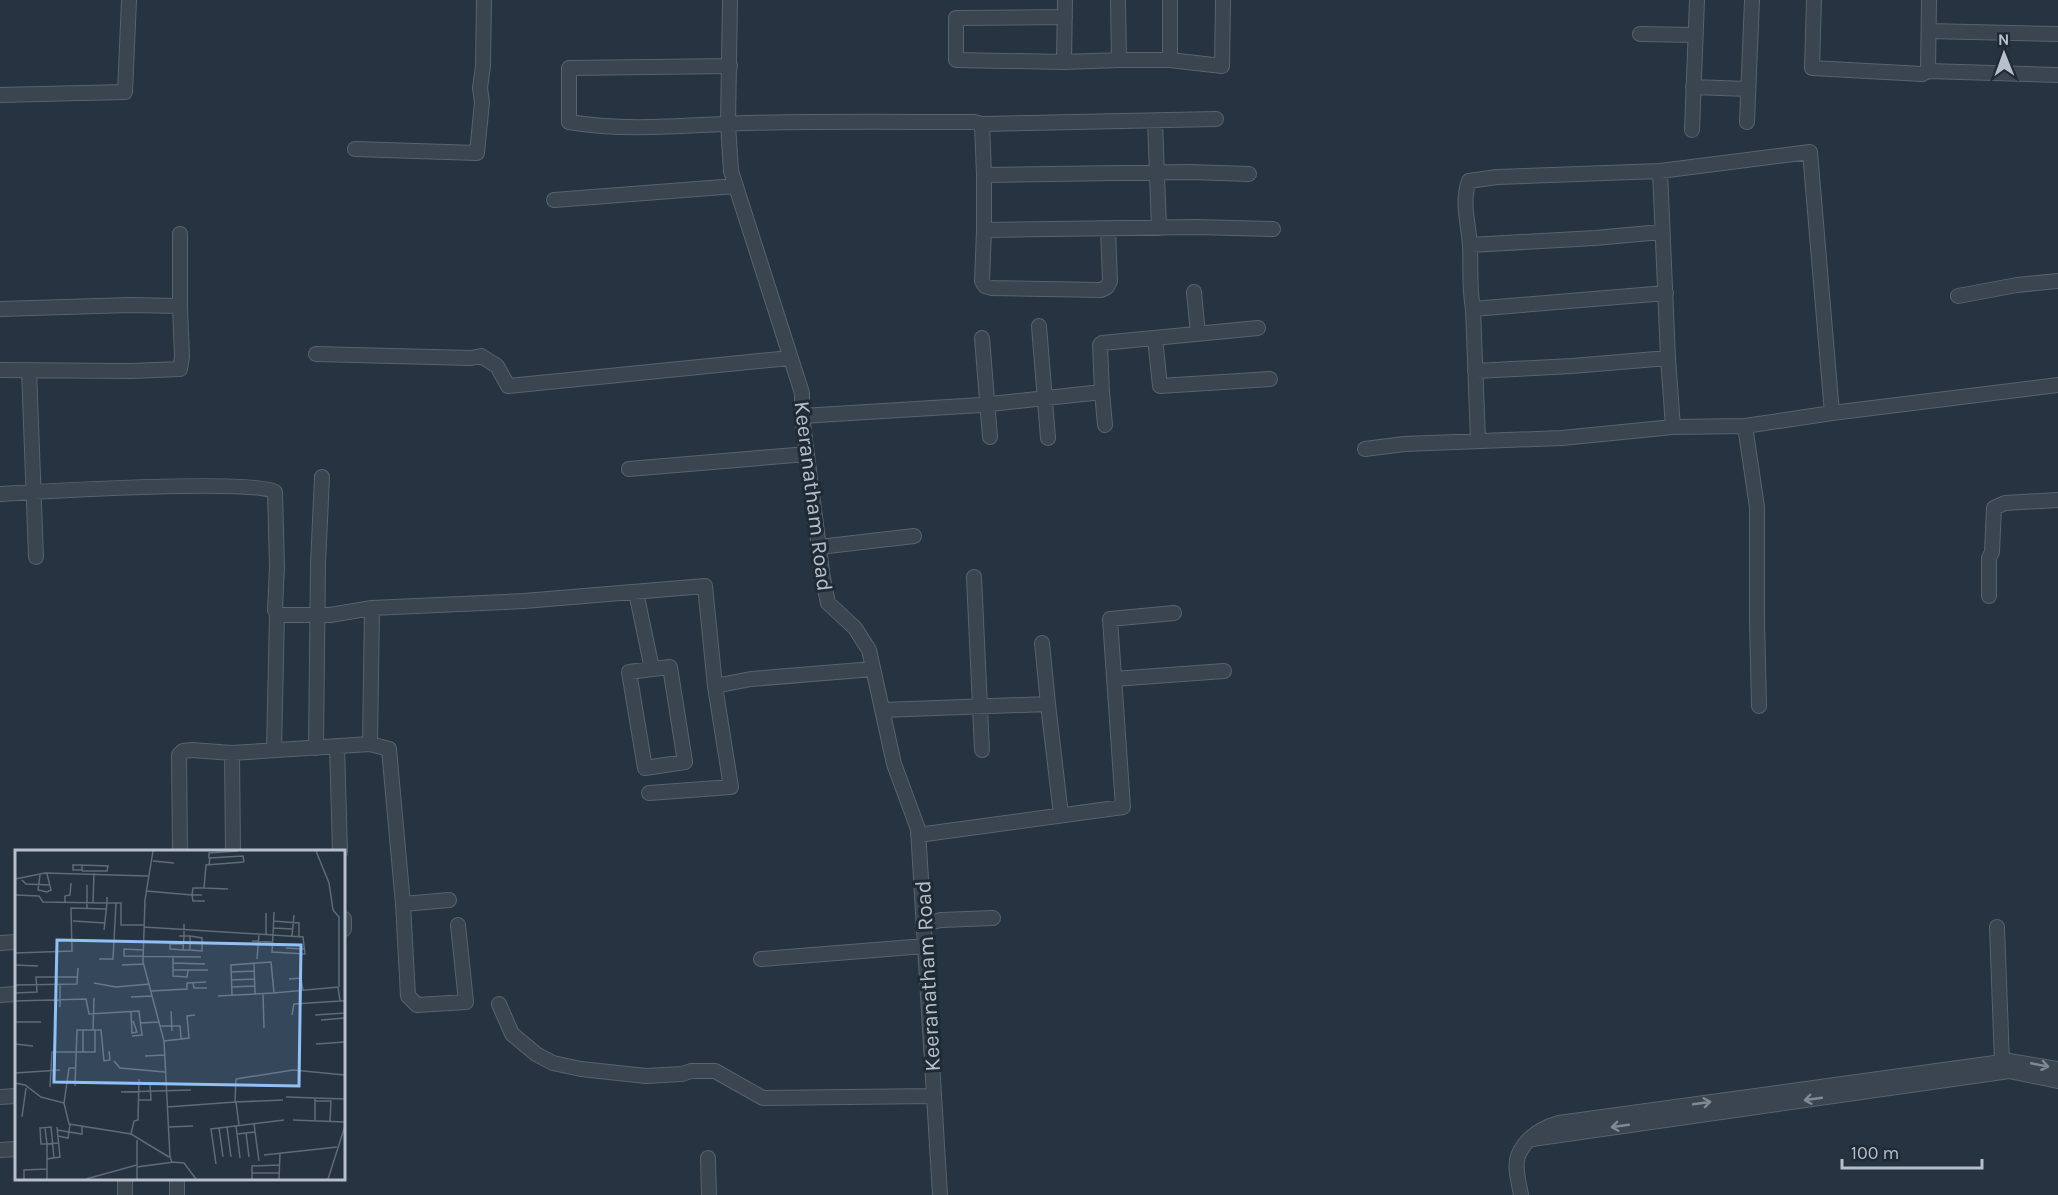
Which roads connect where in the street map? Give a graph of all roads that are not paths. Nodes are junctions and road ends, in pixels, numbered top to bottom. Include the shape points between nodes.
1 (129, 0) edge
2 (484, 0) edge
3 (730, 0) edge
4 (1065, 0) edge
5 (1118, 0) edge
6 (1170, 0) edge
7 (1223, 0) edge
8 (1697, 0) edge
9 (1752, 0) edge
10 (1814, 0) edge
11 (1929, 0) edge
12 (1065, 17) junction
13 (1929, 31) junction
14 (1640, 34) dead end
15 (2058, 34) edge
16 (1695, 35) junction
17 (1119, 60) junction
18 (1170, 60) junction
19 (1064, 62) junction
20 (730, 66) junction
21 (1928, 71) junction
22 (2058, 75) edge
23 (1693, 87) junction
24 (1748, 89) junction
25 (0, 96) edge
26 (1216, 119) dead end
27 (1155, 121) junction
28 (1747, 122) dead end
29 (728, 124) junction
30 (982, 124) junction
31 (1692, 130) dead end
32 (355, 149) dead end
33 (1660, 171) junction
34 (1156, 173) junction
35 (1249, 174) dead end
36 (984, 175) junction
37 (736, 186) junction
38 (554, 200) dead end
39 (1158, 228) junction
40 (1108, 229) junction
41 (1274, 229) dead end
42 (984, 230) junction
43 (1661, 232) junction
44 (180, 234) dead end
45 (1470, 245) junction
46 (2058, 281) edge
47 (1194, 292) dead end
48 (1666, 293) junction
49 (1958, 296) dead end
50 (180, 306) junction
51 (0, 309) edge
52 (1473, 309) junction
53 (1038, 326) dead end
54 (1258, 328) dead end
55 (1198, 334) junction
56 (982, 338) dead end
57 (1155, 338) junction
58 (316, 354) dead end
59 (790, 358) junction
60 (1668, 358) junction
61 (0, 370) edge
62 (30, 370) junction
63 (1475, 371) junction
64 (1270, 379) dead end
65 (2058, 385) edge
66 (1102, 393) junction
67 (1045, 399) junction
68 (988, 404) junction
69 (1832, 413) junction
70 (802, 416) junction
71 (1105, 425) dead end
72 (1744, 426) junction
73 (1673, 427) junction
74 (990, 436) dead end
75 (1048, 438) dead end
76 (1478, 440) junction
77 (1365, 449) dead end
78 (807, 454) junction
79 (629, 468) dead end
80 (322, 477) dead end
81 (35, 492) junction
82 (0, 494) edge
83 (2058, 500) edge
84 (914, 536) dead end
85 (819, 547) junction
86 (36, 557) dead end
87 (974, 576) dead end
88 (636, 592) junction
89 (1989, 596) dead end
90 (372, 608) junction
91 (1174, 613) dead end
92 (277, 614) junction
93 (318, 615) junction
94 (1042, 643) dead end
95 (652, 669) junction
96 (873, 669) junction
97 (1224, 671) dead end
98 (1114, 679) junction
99 (715, 686) junction
100 (1048, 704) junction
101 (1759, 706) dead end
102 (979, 707) junction
103 (882, 710) junction
104 (370, 744) junction
105 (337, 746) junction
106 (316, 747) junction
107 (274, 750) junction
108 (982, 750) dead end
109 (232, 753) junction
110 (649, 793) dead end
111 (1060, 816) junction
112 (918, 835) junction
113 (180, 850) edge
114 (233, 850) edge
115 (340, 850) edge
116 (449, 900) dead end
117 (403, 903) junction
118 (993, 918) dead end
119 (924, 924) junction
120 (458, 925) dead end
121 (1997, 927) dead end
122 (15, 942) edge
123 (0, 943) edge
124 (925, 946) junction
125 (761, 959) dead end
126 (15, 994) edge
127 (0, 995) edge
128 (499, 1004) dead end
129 (2002, 1062) junction
130 (2058, 1069) edge
131 (2058, 1081) edge
132 (934, 1096) junction
133 (1530, 1140) junction
134 (15, 1149) edge
135 (0, 1150) edge
136 (708, 1158) dead end
137 (709, 1195) edge
138 (940, 1195) edge
139 (1521, 1195) edge

1 - 25 street via 125,92
2 - 32 street via 477,153
3 - 20 street, Keeranatham Road
4 - 12 street
5 - 17 street
6 - 18 street
7 - 18 street via 1222,66
8 - 16 street
9 - 24 street
10 - 21 street via 1812,68 1922,74
11 - 13 street
12 - 19 street
12 - 19 street via 956,18 956,60
13 - 15 street
13 - 21 street
14 - 16 street
16 - 23 street
17 - 18 street
17 - 19 street
20 - 29 street, Keeranatham Road
20 - 29 street via 569,68 569,122
21 - 22 street
23 - 24 street
23 - 31 street
24 - 28 street
26 - 27 street
27 - 30 street
27 - 34 street
29 - 30 street
29 - 37 street, Keeranatham Road via 731,171
30 - 36 street
33 - 43 street
33 - 45 street via 1469,181 1465,209
33 - 69 street via 1810,152
34 - 35 street
34 - 36 street
34 - 39 street
36 - 42 street
37 - 38 street
37 - 59 street, Keeranatham Road
39 - 40 street
39 - 41 street
40 - 42 street
40 - 42 street via 1110,281 1101,291 985,286
43 - 45 street
43 - 48 street
44 - 50 street
45 - 52 street
46 - 49 street
47 - 55 street
48 - 52 street
48 - 60 street
50 - 51 street
50 - 62 street via 180,369
52 - 63 street
53 - 67 street
54 - 55 street
55 - 57 street
56 - 68 street
57 - 64 street via 1160,386
57 - 66 street via 1100,345
58 - 59 street via 481,356 497,366 508,386
59 - 70 street, Keeranatham Road via 802,393
60 - 63 street
60 - 73 street
61 - 62 street
62 - 81 street
63 - 76 street
65 - 69 street
66 - 67 street
66 - 71 street
67 - 68 street
67 - 75 street
68 - 70 street
68 - 74 street
69 - 72 street
70 - 78 street, Keeranatham Road
72 - 73 street
72 - 101 street via 1757,507
73 - 76 street via 1562,438
76 - 77 street
78 - 79 street
78 - 85 street, Keeranatham Road
80 - 93 street
81 - 82 street
81 - 86 street
81 - 92 street via 150,487 272,489 277,512
83 - 89 street via 2005,503 1994,508
84 - 85 street
85 - 96 street, Keeranatham Road via 828,603 855,628 869,650
87 - 102 street
88 - 90 street via 524,602
88 - 95 street
88 - 99 street via 705,586
90 - 93 street
90 - 104 street
91 - 98 street via 1110,619
92 - 93 street
92 - 107 street
93 - 106 street
94 - 100 street
95 - 95 street via 629,672 645,768 686,762 670,667
96 - 99 street via 751,679
96 - 103 street, Keeranatham Road
97 - 98 street
98 - 111 street via 1123,807
99 - 110 street via 731,787
100 - 102 street
100 - 111 street
102 - 103 street
102 - 108 street
103 - 112 street, Keeranatham Road via 894,764
104 - 105 street
104 - 117 street via 388,748
105 - 106 street
105 - 115 street
106 - 107 street
107 - 109 street
109 - 113 street via 192,750 180,755
109 - 114 street
111 - 112 street
112 - 119 street, Keeranatham Road
116 - 117 street
117 - 120 street via 408,996 417,1005 465,1002
118 - 119 street
119 - 124 street, Keeranatham Road
121 - 129 street
122 - 123 street
124 - 125 street
124 - 132 street, Keeranatham Road
126 - 127 street
128 - 132 street via 513,1034 536,1054 553,1063 581,1069 646,1076 715,1071 763,1098
129 -> 130 street
133 -> 129 street via 1545,1127 1559,1123
131 -> 133 street via 2009,1071
132 - 138 street, Keeranatham Road
133 - 139 street via 1517,1157
134 - 135 street
136 - 137 street

